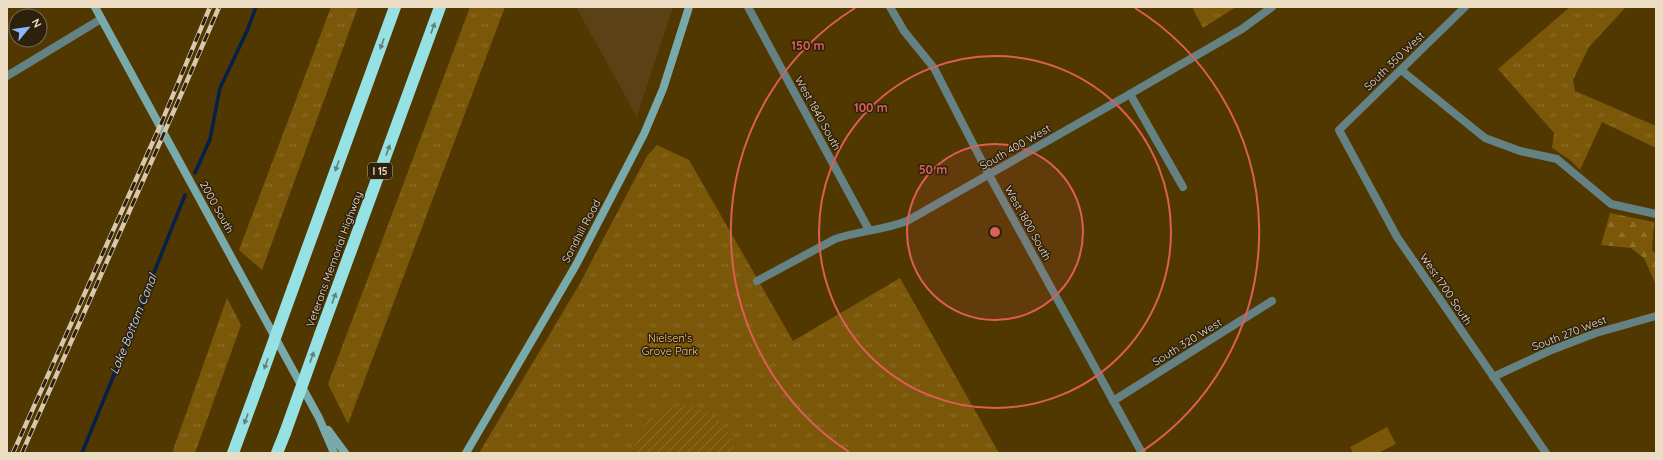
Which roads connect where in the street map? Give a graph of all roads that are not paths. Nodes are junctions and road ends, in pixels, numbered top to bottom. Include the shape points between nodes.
1 (96, 7) edge
2 (395, 7) edge
3 (440, 7) edge
4 (689, 7) edge
5 (748, 7) edge
6 (890, 7) edge
7 (1272, 7) edge
8 (1464, 7) edge
9 (101, 19) junction
10 (1401, 70) junction
11 (7, 76) edge
12 (1130, 94) junction
13 (1339, 130) joint
14 (989, 175) junction
15 (1183, 187) dead end
16 (1656, 214) edge
17 (870, 230) junction
18 (758, 281) dead end
19 (1272, 301) dead end
20 (1656, 316) edge
21 (1493, 377) junction
22 (1113, 401) junction
23 (319, 418) junction
24 (233, 453) edge
25 (277, 453) edge
26 (334, 453) edge
27 (345, 453) edge
28 (466, 453) edge
29 (1142, 453) edge
30 (1546, 453) edge

1 - 9 street, 2000 South
2 -> 24 highway, bridge
25 -> 3 highway, Veterans Memorial Highway / I 15, bridge
4 - 28 street, Sandhill Road via 663,89 644,134 576,265
5 - 17 street, West 1840 South
6 - 14 street, West 1800 South via 904,32 934,68
7 - 12 street, South 400 West via 1242,28
8 - 10 street, South 350 West
9 - 11 street
9 - 23 street, 2000 South
10 - 13 street, South 350 West
10 - 16 street via 1485,138 1520,151 1557,159 1610,204
12 - 14 street, South 400 West
12 - 15 street
13 - 21 street, West 1700 South via 1398,237
14 - 17 street, South 400 West via 907,221
14 - 22 street, West 1800 South
17 - 18 street, South 400 West via 835,239
19 - 22 street, South 320 West
20 - 21 street, South 270 West via 1596,333
21 - 30 street, West 1700 South
22 - 29 street, West 1800 South
23 - 26 street
23 - 27 street

